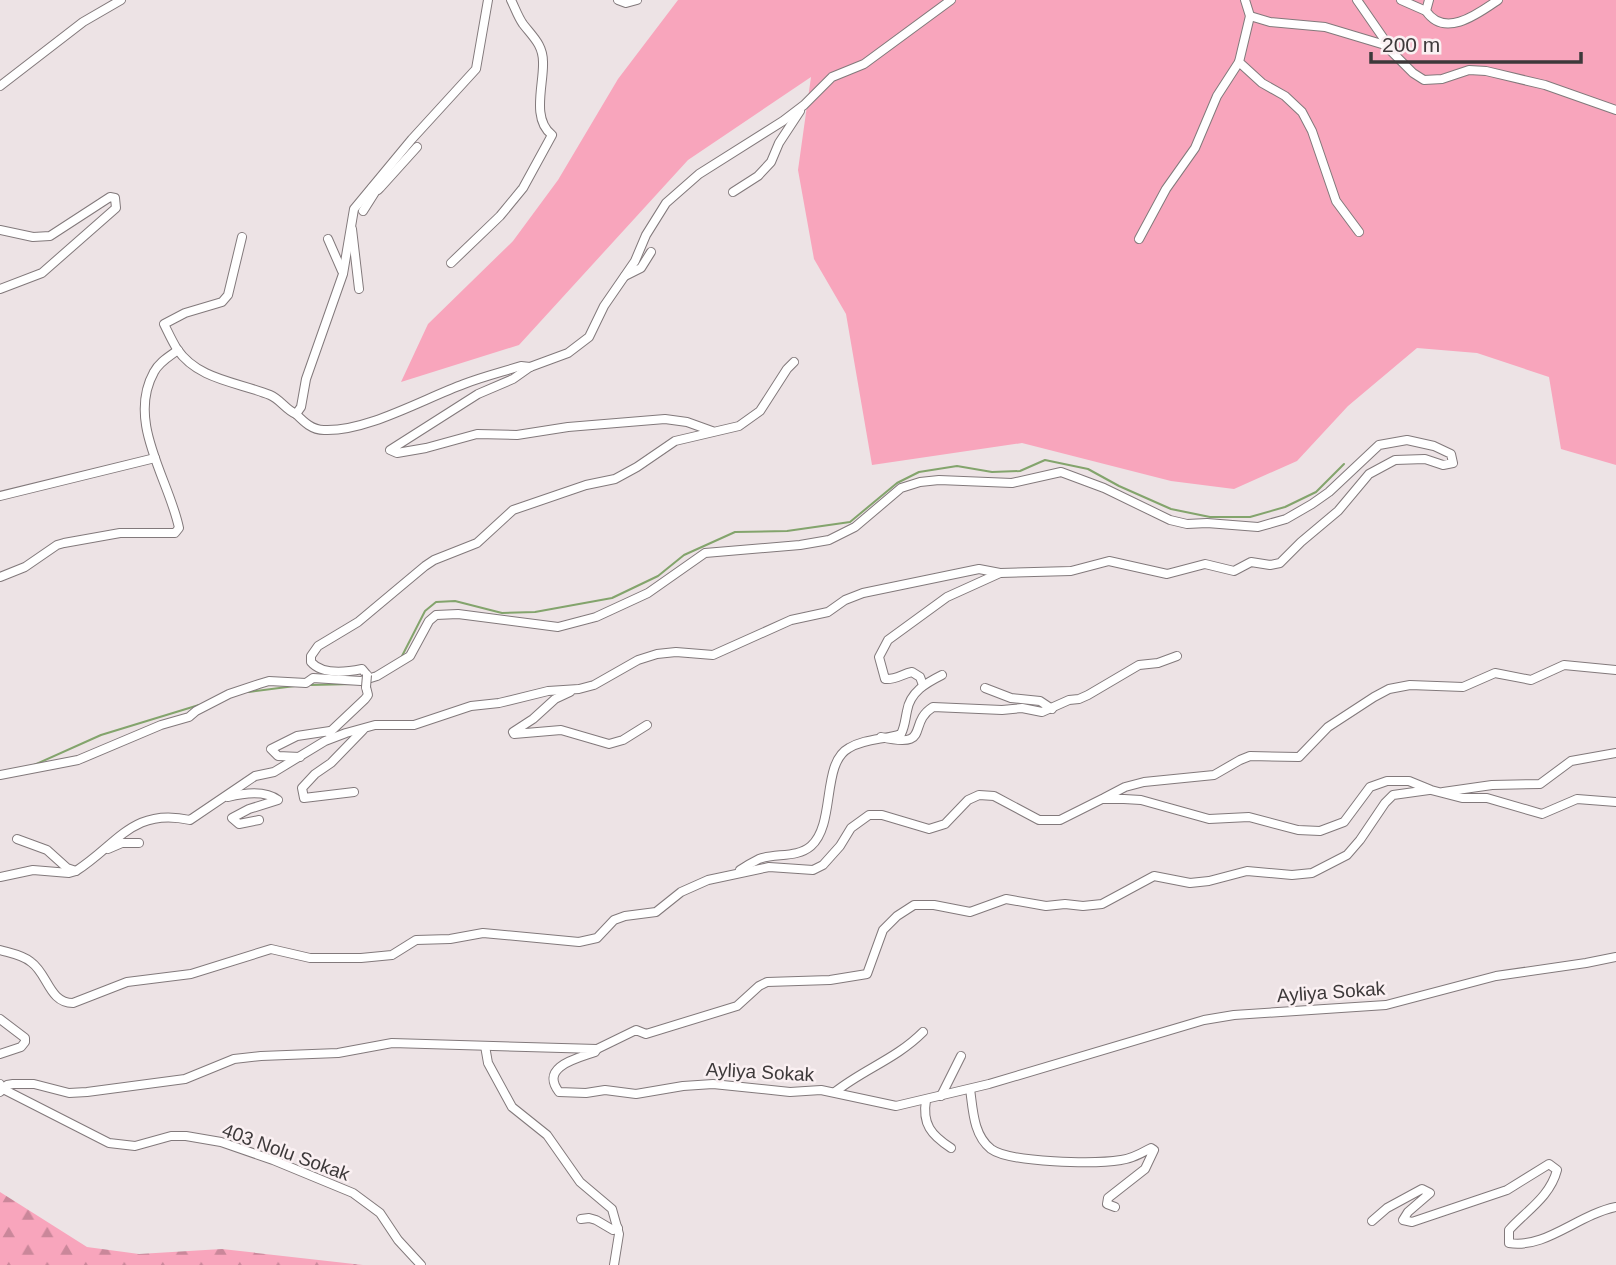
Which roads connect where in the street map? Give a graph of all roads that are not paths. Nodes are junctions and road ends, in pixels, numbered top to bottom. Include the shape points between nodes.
1 (121, 0) edge
2 (488, 0) edge
3 (510, 0) edge
4 (618, 0) edge
5 (637, 0) edge
6 (951, 0) edge
7 (1245, 0) edge
8 (1357, 0) edge
9 (1401, 0) edge
10 (1429, 0) edge
11 (1498, 0) edge
12 (1426, 11) junction
13 (1250, 16) junction
14 (1385, 46) junction
15 (1239, 62) junction
16 (0, 86) edge
17 (804, 105) junction
18 (1616, 110) edge
19 (417, 147) dead end
20 (372, 188) junction
21 (733, 192) dead end
22 (363, 211) dead end
23 (351, 219) junction
24 (0, 230) edge
25 (1359, 232) dead end
26 (242, 237) dead end
27 (328, 239) dead end
28 (1139, 239) dead end
29 (651, 252) dead end
30 (451, 263) dead end
31 (343, 274) junction
32 (625, 276) junction
33 (0, 289) edge
34 (359, 289) dead end
35 (178, 350) junction
36 (794, 362) dead end
37 (530, 367) junction
38 (296, 414) junction
39 (712, 431) junction
40 (155, 458) junction
41 (0, 496) edge
42 (1000, 573) junction
43 (0, 577) edge
44 (1177, 656) dead end
45 (1616, 670) edge
46 (942, 675) dead end
47 (923, 685) junction
48 (985, 688) dead end
49 (579, 689) junction
50 (1052, 709) junction
51 (648, 724) dead end
52 (365, 728) junction
53 (330, 731) junction
54 (881, 737) junction
55 (325, 741) junction
56 (1616, 753) edge
57 (300, 758) junction
58 (0, 775) edge
59 (1431, 790) junction
60 (354, 792) dead end
61 (1441, 793) junction
62 (222, 798) junction
63 (1102, 799) junction
64 (1616, 802) edge
65 (259, 820) dead end
66 (18, 839) dead end
67 (139, 843) dead end
68 (100, 852) junction
69 (76, 871) junction
70 (734, 873) junction
71 (0, 877) edge
72 (0, 950) edge
73 (1616, 957) edge
74 (0, 1019) edge
75 (923, 1032) dead end
76 (485, 1046) junction
77 (597, 1049) junction
78 (0, 1054) edge
79 (961, 1056) dead end
80 (1, 1088) edge
81 (970, 1088) junction
82 (835, 1092) junction
83 (941, 1096) junction
84 (926, 1100) junction
85 (951, 1148) dead end
86 (1115, 1207) dead end
87 (1616, 1207) edge
88 (581, 1219) dead end
89 (1372, 1221) dead end
90 (618, 1228) junction
91 (421, 1265) edge
92 (614, 1265) edge

1 - 16 street via 83,22
2 - 20 street via 476,69
3 - 30 street via 542,52 541,111 552,135 523,188
4 - 5 street
6 - 17 street via 864,64 832,77
7 - 13 street
8 - 14 street
9 - 12 street
10 - 12 street
11 - 12 street via 1460,23 1438,20
13 - 14 street via 1325,27
13 - 15 street
14 - 18 street via 1424,80 1486,71 1545,85
15 - 25 street via 1302,112 1336,201
15 - 28 street via 1217,96 1195,148
17 - 21 street via 771,162 758,177
17 - 32 street via 699,174 666,203
19 - 20 street via 378,190
20 - 22 street via 375,192
20 - 23 street
23 - 31 street
23 - 34 street
24 - 33 street via 50,236 110,197 117,203 42,273
26 - 35 street via 228,295 222,302 164,324
27 - 31 street
29 - 32 street via 641,268
31 - 38 street
32 - 37 street via 589,337 568,352
35 - 38 street via 211,376 273,396
35 - 40 street via 154,371 149,383 145,412
36 - 39 street via 760,411 739,426
37 - 38 street via 463,384 351,427 323,430 311,427
37 - 39 street via 390,450 426,448 477,434 517,435 665,419
39 - 53 street, bridge via 675,441 615,479 513,510 477,543 425,566 358,622 318,646 311,656 318,669 362,668 367,676 368,695
40 - 41 street
40 - 43 street via 176,515 179,528 175,533 120,533 64,543
42 - 47 street via 947,597 888,640 879,657 885,679 912,672
42 - 49 street via 979,569 863,593 828,612 791,620 713,655 657,654
42 - 58 street via 1072,571 1109,561 1167,574 1205,564 1234,572 1251,562 1270,565 1280,562 1338,511 1377,469 1395,460 1425,459 1443,466 1453,463 1451,454 1407,440 1379,445 1312,504 1286,519 1258,527 1170,520 1061,472 1012,483 920,482 901,488 855,527 829,540 705,553 648,593 596,617 558,627 436,615 411,656 373,678 269,681 78,760
44 - 50 street via 1139,665 1088,695
45 - 63 street via 1564,665 1531,680 1495,673 1463,687 1389,689 1328,727 1299,757 1250,756 1214,775 1144,782
46 - 47 street
47 - 54 street via 910,700 901,734
48 - 50 street via 1011,698 1040,701
49 - 51 street via 559,697 514,734 566,730 609,744
49 - 52 street via 471,706 414,726
50 - 54 street via 933,707 924,713 912,738 904,742
52 - 55 street
52 - 60 street via 302,788 304,798
53 - 55 street
53 - 57 street via 297,736 271,749 278,756
54 - 70 street via 856,744 840,755 814,844 796,853 758,860
55 - 57 street
56 - 61 street via 1571,761 1540,784
57 - 62 street via 274,772 254,776
59 - 61 street
59 - 63 street via 1409,781 1370,787 1344,821 1320,831 1249,817 1209,819 1140,800
59 - 77 street via 1393,795 1347,855 1312,873 1247,871 1190,883 1154,876 1102,904 1083,906 1006,899 970,912 914,905 883,930 867,974 767,982 737,1006 646,1034 636,1030
61 - 64 street via 1487,798 1542,814 1577,799
62 - 65 street via 270,794 278,800 232,818 239,824
62 - 68 street via 190,821 149,818
63 - 70 street via 1060,820 1040,820 994,796 979,795 945,824 929,829 869,815 813,870 769,867
66 - 69 street via 47,850
67 - 68 street
68 - 69 street
69 - 71 street via 33,870
70 - 72 street via 681,892 656,912 614,920 597,938 579,942 483,933 416,940 392,955 361,958 310,958 271,950 191,974 127,982 65,1003 33,962
73 - 81 street, Ayliya Sokak via 1496,976 1386,1005 1215,1018
74 - 78 street via 25,1042
75 - 82 street via 907,1048
76 - 77 street
76 - 80 street via 392,1043 338,1053 234,1059 185,1079 87,1092 69,1093 34,1084
76 - 90 street via 488,1063 512,1108 547,1135 580,1182 612,1209
77 - 82 street, Ayliya Sokak via 560,1066 554,1076 556,1090 636,1094 699,1084
79 - 83 street
80 - 91 street, 403 Nolu Sokak via 109,1143 135,1146 171,1136 221,1142 342,1188 380,1213
81 - 83 street, Ayliya Sokak
81 - 86 street via 976,1126 992,1149 1005,1156 1122,1160 1154,1150 1145,1169 1108,1198 1107,1204
82 - 84 street, Ayliya Sokak via 887,1106
83 - 84 street, Ayliya Sokak
84 - 85 street via 926,1122
87 - 89 street via 1581,1218 1541,1241 1509,1243 1508,1230 1554,1179 1557,1170 1549,1164 1497,1194 1412,1222 1403,1220 1430,1193 1422,1189
88 - 90 street via 589,1217 613,1230
90 - 92 street

